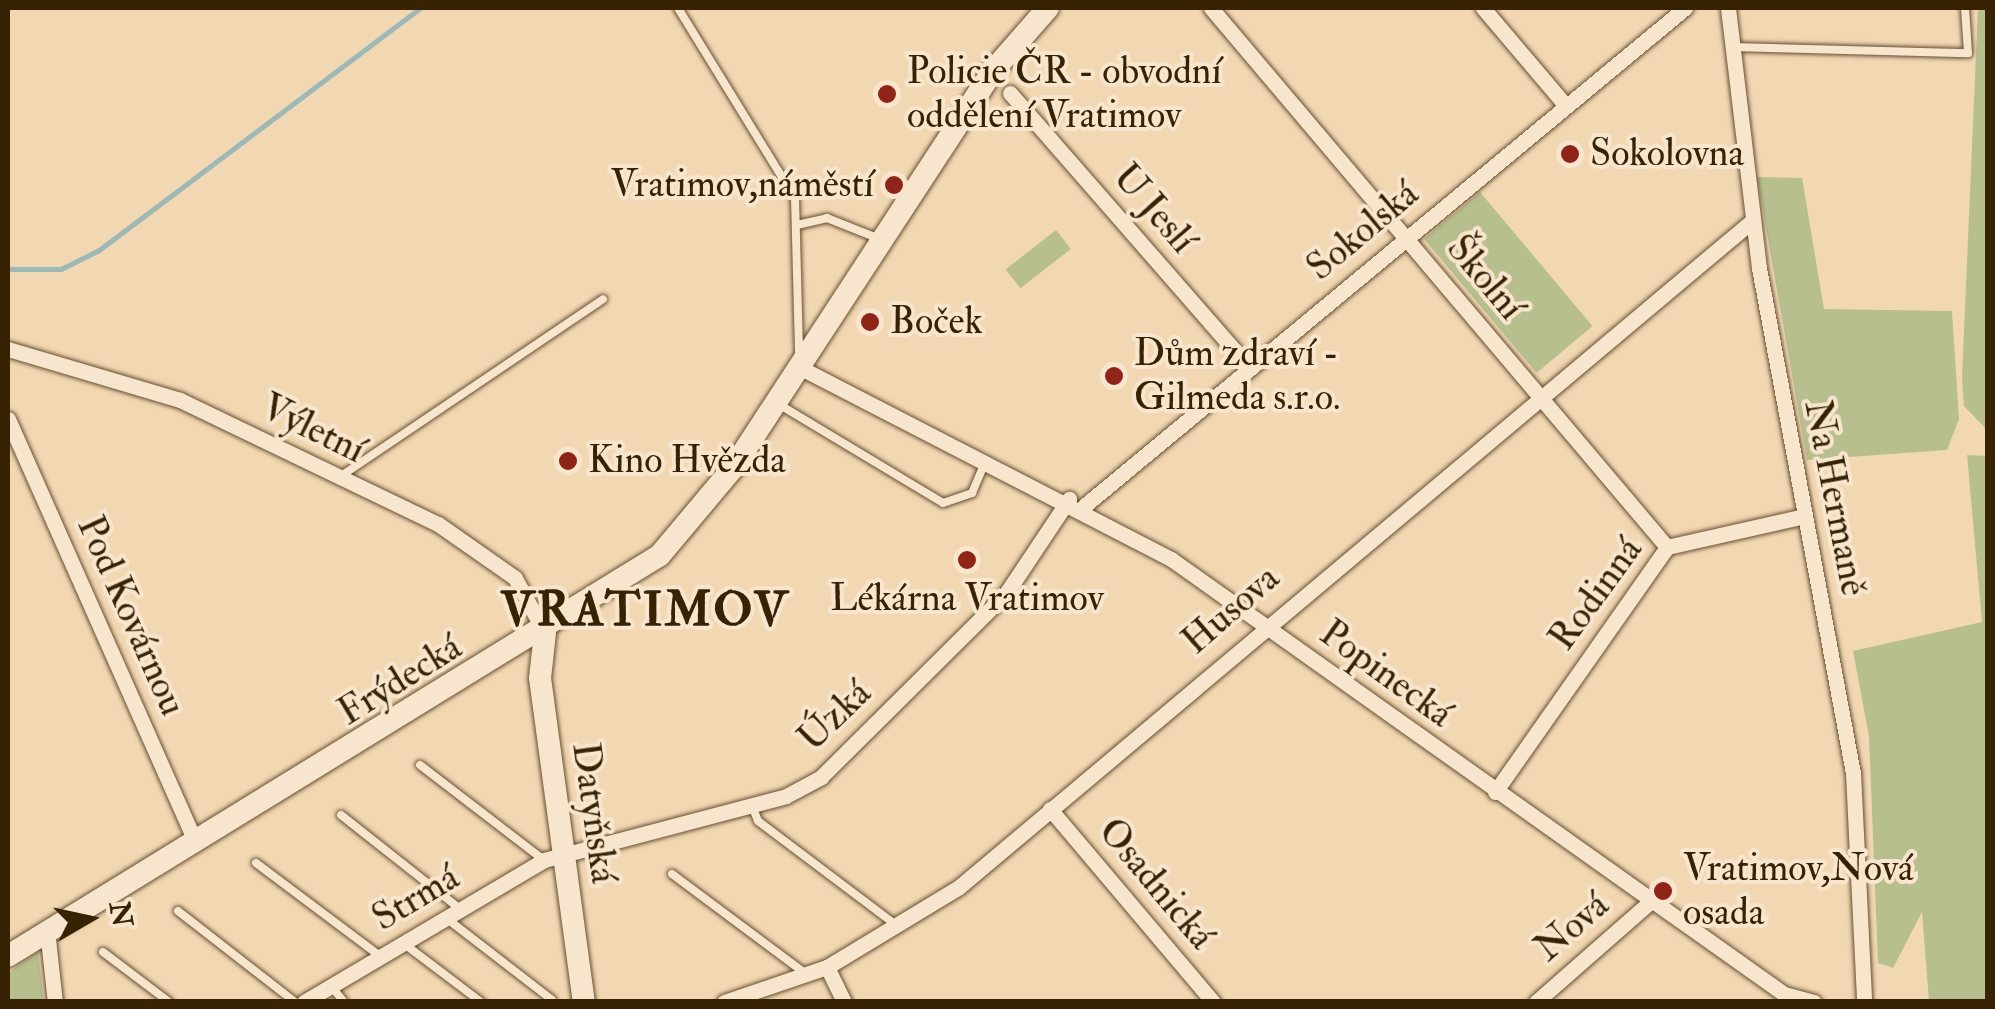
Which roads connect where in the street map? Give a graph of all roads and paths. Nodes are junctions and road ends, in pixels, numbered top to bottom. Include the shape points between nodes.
1 (678, 8) edge
2 (1048, 8) edge
3 (1211, 8) edge
4 (1484, 8) edge
5 (1685, 8) edge
6 (1728, 8) edge
7 (1964, 8) edge
8 (1732, 47) junction
9 (1010, 93) dead end
10 (1566, 106) junction
11 (1752, 221) junction
12 (797, 226) junction
13 (1408, 237) junction
14 (881, 240) junction
15 (603, 299) dead end
16 (8, 349) edge
17 (799, 366) junction
18 (1250, 368) junction
19 (1538, 392) junction
20 (777, 402) junction
21 (8, 420) edge
22 (986, 458) junction
23 (338, 478) junction
24 (1076, 503) junction
25 (1805, 516) junction
26 (1667, 547) junction
27 (1263, 625) junction
28 (545, 633) junction
29 (420, 766) dead end
30 (1494, 792) junction
31 (752, 806) junction
32 (1050, 809) junction
33 (341, 816) dead end
34 (194, 839) junction
35 (554, 857) junction
36 (256, 862) dead end
37 (672, 874) dead end
38 (1651, 900) junction
39 (178, 911) dead end
40 (453, 914) junction
41 (896, 925) junction
42 (47, 930) junction
43 (404, 943) junction
44 (10, 951) edge
45 (103, 952) dead end
46 (380, 956) junction
47 (826, 967) junction
48 (806, 974) junction
49 (331, 986) junction
50 (552, 1000) edge
51 (55, 1002) edge
52 (169, 1002) edge
53 (295, 1002) edge
54 (304, 1002) edge
55 (344, 1002) edge
56 (481, 1002) edge
57 (584, 1002) edge
58 (724, 1002) edge
59 (844, 1002) edge
60 (1212, 1002) edge
61 (1536, 1002) edge
62 (1814, 1002) edge
63 (1864, 1002) edge

1 - 12 lane via 795,198
2 - 14 main road, Frýdecká via 992,73
3 - 13 street, Školní
4 - 10 street
5 - 10 street, Sokolská
6 - 8 street, Na Hermaně
7 - 8 lane via 1968,53
8 - 11 street, Na Hermaně
9 - 18 street, U Jeslí
10 - 13 street, Sokolská
11 - 19 street, Husova
11 - 25 street, Na Hermaně
12 - 14 lane via 827,218
12 - 17 lane
13 - 18 street, Sokolská
13 - 19 street, Školní
14 - 17 main road, Frýdecká
15 - 23 lane
16 - 23 street, Výletní via 180,400
17 - 20 main road, Frýdecká
17 - 22 street, Popinecká
18 - 24 street, Sokolská
19 - 26 street, Školní
19 - 27 street, Husova
20 - 22 lane via 943,503 972,494
20 - 28 main road, Frýdecká via 660,555
21 - 34 street, Pod Kovárnou
22 - 24 street, Popinecká
23 - 28 street, Výletní via 484,551 533,600
24 - 27 street, Popinecká
24 - 31 street, Úzká via 1007,592 821,777
25 - 26 street, Rodinná
25 - 63 street, Na Hermaně via 1853,773
26 - 30 street, Rodinná
27 - 30 street, Popinecká
27 - 32 street, Husova
28 - 34 main road, Frýdecká
28 - 35 main road, Datyňská via 540,678
29 - 35 lane
30 - 38 street, Popinecká
31 - 35 street, Úzká
31 - 41 lane via 758,821
32 - 41 street, Husova via 960,887
32 - 60 street, Osadnická
33 - 40 lane
34 - 42 main road, Frýdecká
35 - 40 street, Strmá
35 - 57 main road, Datyňská
36 - 46 lane
37 - 48 lane
38 - 61 street, Nová
38 - 62 street, Popinecká via 1784,994
39 - 53 lane
40 - 43 street, Strmá
40 - 50 lane
41 - 47 street, Husova
42 - 44 main road, Frýdecká
42 - 51 street
43 - 46 street, Strmá
43 - 56 lane
45 - 52 lane
46 - 49 street, Strmá
47 - 48 street, Husova
47 - 59 street
48 - 58 street, Husova
49 - 54 street, Strmá
49 - 55 lane

